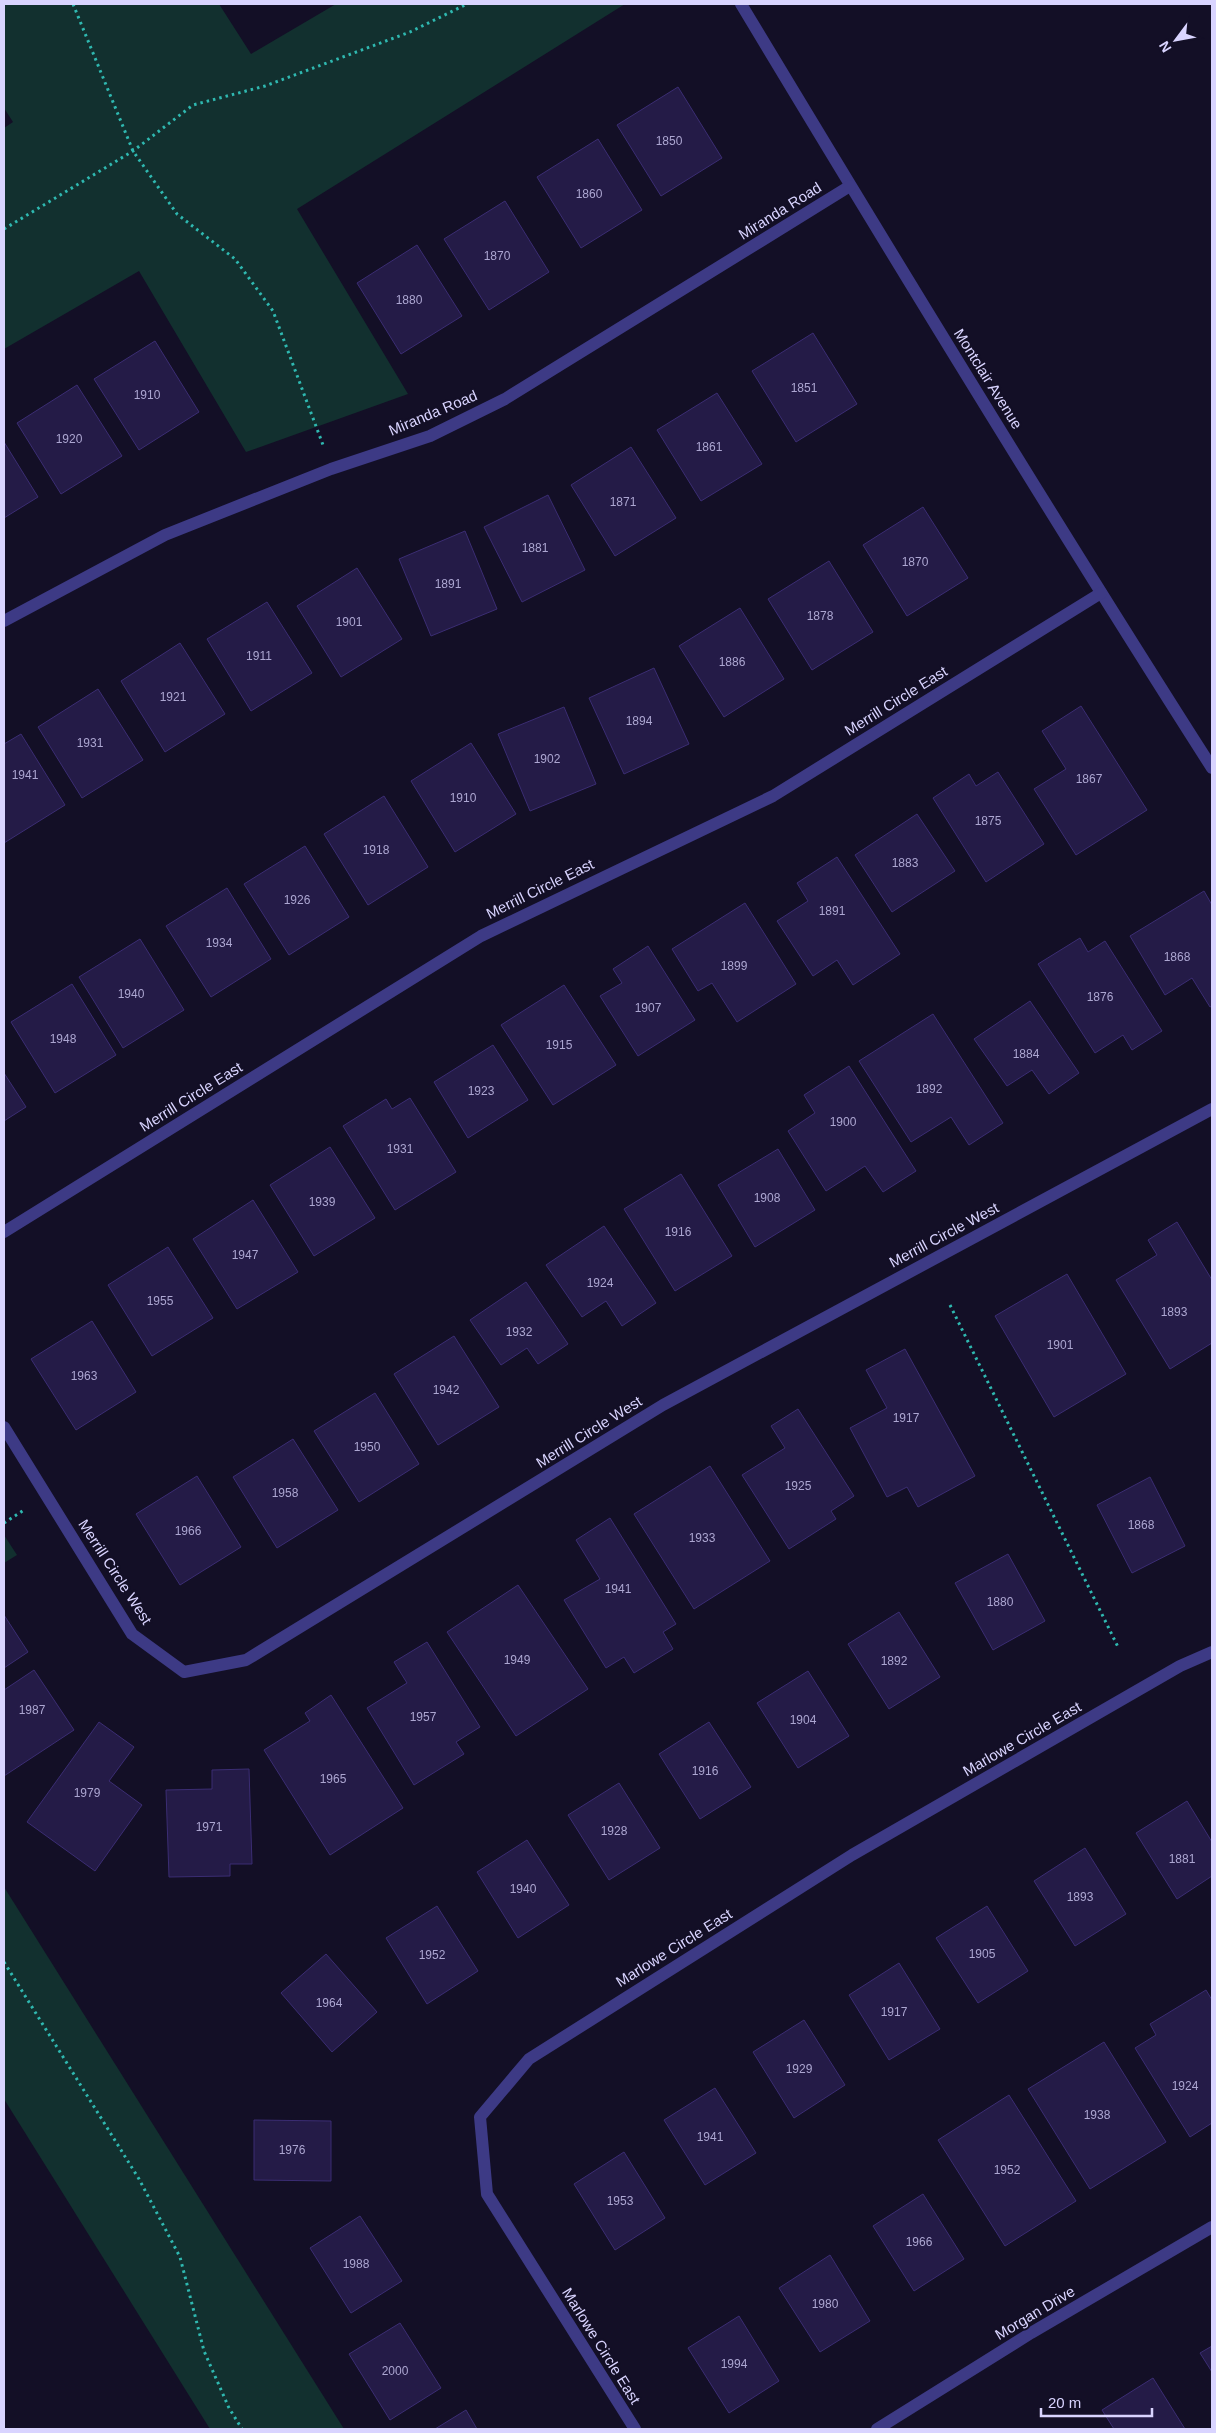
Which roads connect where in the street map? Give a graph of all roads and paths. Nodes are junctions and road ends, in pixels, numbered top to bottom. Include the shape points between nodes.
1 (72, 4) edge
2 (467, 4) edge
3 (740, 4) edge
4 (133, 151) junction
5 (850, 186) junction
6 (4, 230) edge
7 (331, 469) junction
8 (1101, 593) junction
9 (4, 622) edge
10 (1212, 768) edge
11 (1212, 1109) edge
12 (4, 1232) edge
13 (950, 1305) dead end
14 (4, 1427) edge
15 (1119, 1649) dead end
16 (1212, 1652) edge
17 (4, 1962) edge
18 (1212, 2227) edge
19 (242, 2429) edge
20 (635, 2429) edge
21 (877, 2429) edge

1 - 4 path
2 - 4 path via 410,32 320,66 265,86 193,106
3 - 5 street, Montclair Avenue
4 - 6 path
4 - 7 path via 177,214 235,259 273,310
5 - 7 street, Miranda Road via 505,399 430,436
5 - 8 street, Montclair Avenue
7 - 9 street, Miranda Road via 165,535
8 - 10 street, Montclair Avenue
8 - 12 street, Merrill Circle East via 772,796 481,936
11 - 14 street, Merrill Circle West via 663,1405 246,1660 184,1672 132,1634
13 - 15 path
16 - 20 street, Marlowe Circle East via 1180,1666 852,1855 529,2059 480,2116 487,2194
17 - 19 path via 139,2179 180,2257 204,2351
18 - 21 street, Morgan Drive

